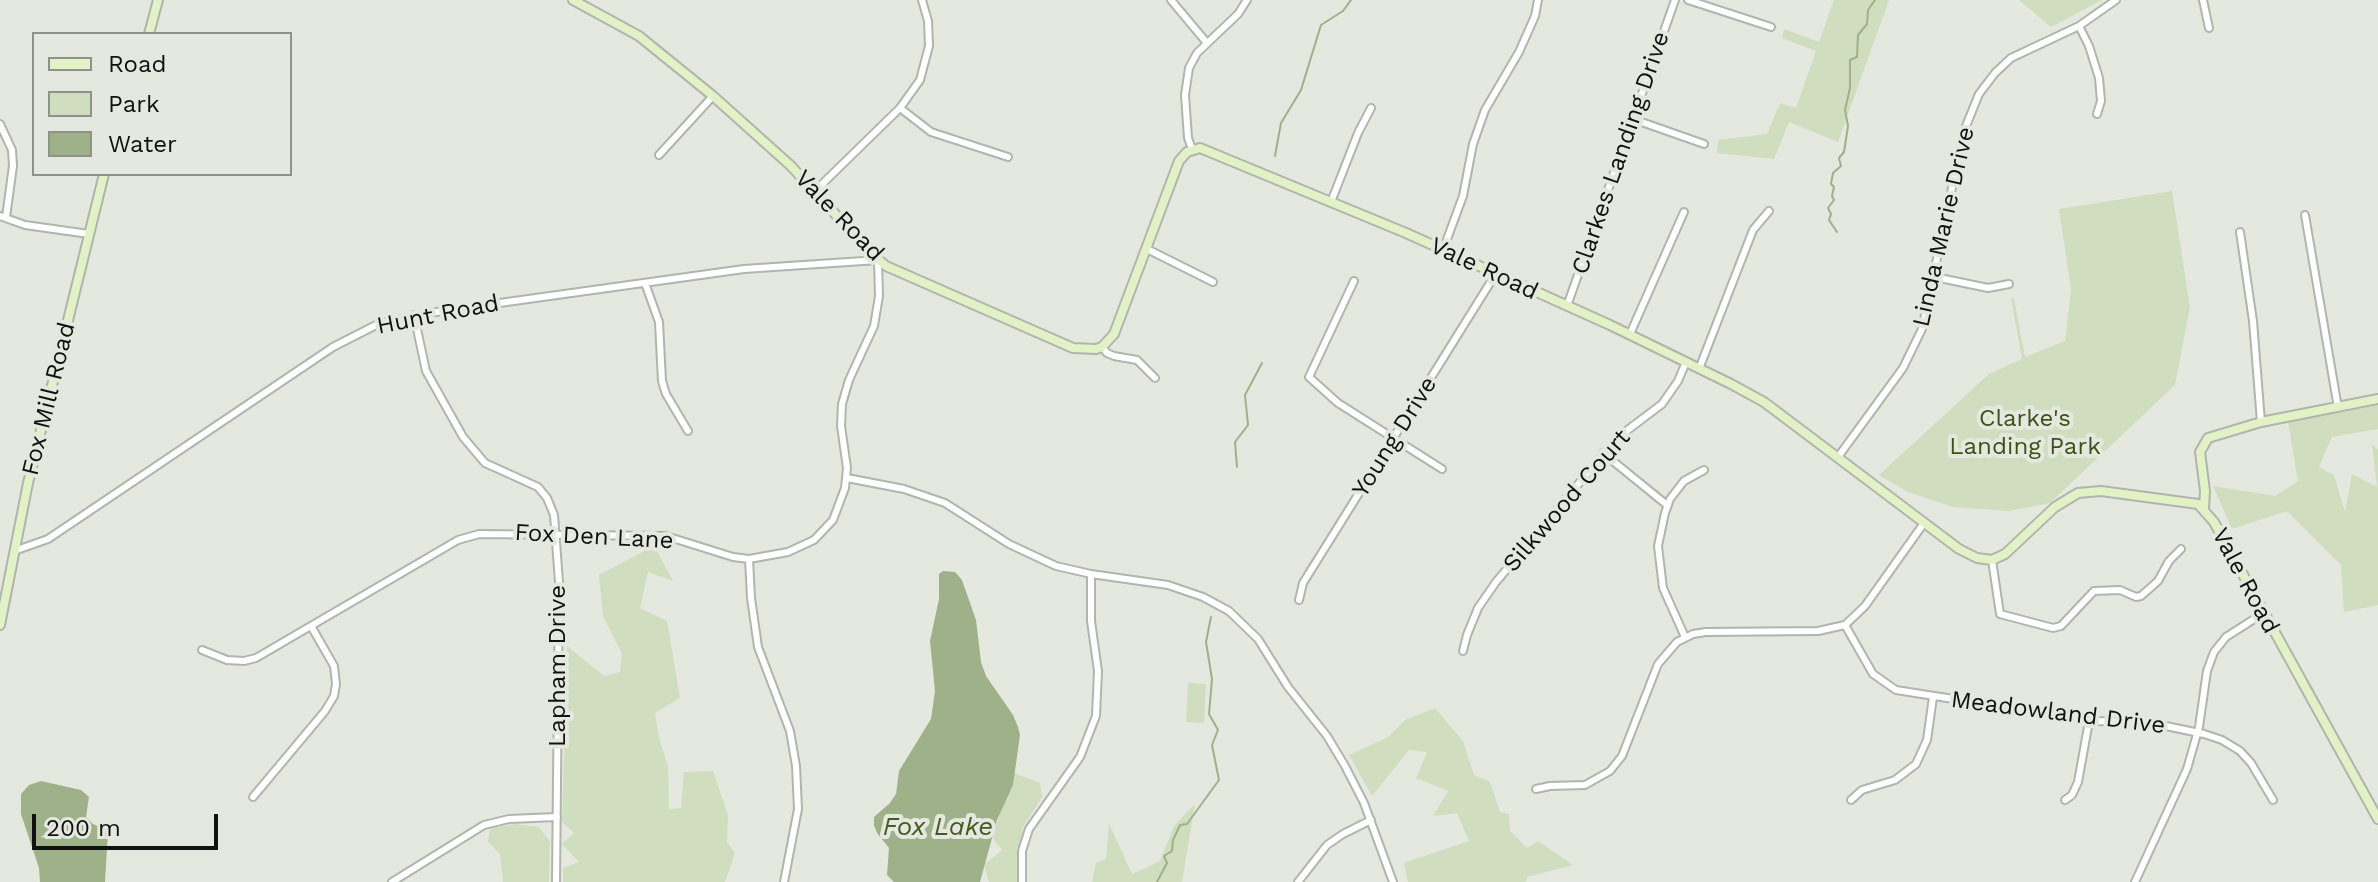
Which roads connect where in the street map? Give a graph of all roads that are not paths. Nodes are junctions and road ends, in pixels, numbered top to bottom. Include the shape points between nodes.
1 (158, 0) edge
2 (573, 0) edge
3 (922, 0) edge
4 (1171, 0) edge
5 (1247, 0) edge
6 (1538, 0) edge
7 (1675, 0) edge
8 (1688, 0) edge
9 (2116, 0) edge
10 (2203, 0) edge
11 (2079, 26) junction
12 (1771, 27) dead end
13 (2209, 28) dead end
14 (150, 32) edge
15 (1207, 43) junction
16 (713, 96) junction
17 (900, 108) junction
18 (1371, 108) dead end
19 (2097, 114) dead end
20 (1633, 119) junction
21 (0, 124) edge
22 (1704, 144) dead end
23 (1192, 149) junction
24 (659, 155) dead end
25 (1008, 157) dead end
26 (104, 176) edge
27 (815, 191) junction
28 (1331, 202) junction
29 (1769, 211) dead end
30 (1684, 212) dead end
31 (2305, 215) dead end
32 (3, 216) edge
33 (2240, 232) dead end
34 (89, 234) junction
35 (1147, 249) junction
36 (1443, 250) junction
37 (878, 260) junction
38 (1495, 275) junction
39 (1935, 277) junction
40 (1354, 281) dead end
41 (1213, 282) dead end
42 (645, 283) junction
43 (2009, 284) dead end
44 (1567, 306) junction
45 (414, 315) junction
46 (1630, 334) junction
47 (1102, 347) junction
48 (1686, 362) junction
49 (1699, 369) junction
50 (1155, 378) dead end
51 (2378, 399) edge
52 (2338, 408) junction
53 (2261, 422) junction
54 (688, 431) dead end
55 (1394, 437) junction
56 (1603, 453) junction
57 (1838, 457) junction
58 (1442, 469) dead end
59 (1704, 470) dead end
60 (847, 478) junction
61 (1667, 505) junction
62 (2204, 508) junction
63 (1924, 523) junction
64 (556, 533) junction
65 (2181, 549) dead end
66 (14, 551) junction
67 (749, 559) junction
68 (1992, 560) junction
69 (1091, 574) junction
70 (1299, 600) dead end
71 (2262, 614) junction
72 (0, 625) edge
73 (1845, 625) junction
74 (311, 626) junction
75 (1685, 637) junction
76 (202, 650) dead end
77 (1463, 651) dead end
78 (1933, 697) junction
79 (2089, 721) junction
80 (2198, 732) junction
81 (1536, 789) dead end
82 (253, 797) dead end
83 (1851, 800) dead end
84 (2065, 800) dead end
85 (2273, 800) dead end
86 (557, 817) junction
87 (2378, 819) edge
88 (1371, 820) junction
89 (392, 882) edge
90 (556, 882) edge
91 (784, 882) edge
92 (1022, 882) edge
93 (1298, 882) edge
94 (1393, 882) edge
95 (2135, 882) edge

1 - 14 main road
2 - 16 main road, Vale Road via 639,36
3 - 17 street via 927,59 920,80
4 - 15 street
5 - 15 street
6 - 36 street via 1519,52 1485,110
7 - 20 street, Clarkes Landing Drive
8 - 12 street
9 - 11 street, Linda Marie Drive
10 - 13 street
11 - 19 street via 2099,78
11 - 39 street, Linda Marie Drive via 2011,58 1979,94 1964,131
15 - 23 street via 1186,77
16 - 24 street
16 - 27 main road, Vale Road
17 - 25 street via 931,132
17 - 27 street
18 - 28 street
20 - 22 street
20 - 44 street, Clarkes Landing Drive
21 - 32 street via 13,166
23 - 28 main road, Vale Road via 1217,154
23 - 35 main road via 1179,161
26 - 34 main road, Fox Mill Road
27 - 37 main road, Vale Road
28 - 36 main road, Vale Road
29 - 49 street via 1753,230
30 - 46 street
31 - 52 street
32 - 34 street via 25,225
33 - 53 street
34 - 66 main road, Fox Mill Road
35 - 41 street
35 - 47 main road via 1114,334
36 - 38 main road, Vale Road
37 - 42 street, Hunt Road via 744,269
37 - 47 main road, Vale Road via 1073,348
37 - 60 street, Fox Den Lane via 874,326 842,404
38 - 44 main road, Vale Road
38 - 55 street, Young Drive
39 - 43 street via 1988,288
39 - 57 street, Linda Marie Drive via 1910,355
40 - 55 street via 1309,377 1338,403
42 - 45 street, Hunt Road
42 - 54 street via 659,322 667,399
44 - 46 main road, Vale Road
45 - 64 street, Lapham Drive via 426,371 463,437 485,463 538,487 550,505
45 - 66 street, Hunt Road via 352,335 48,539
46 - 48 main road, Vale Road
47 - 50 street via 1114,356 1137,360
48 - 49 main road, Vale Road
48 - 56 street, Silkwood Court via 1662,404
49 - 57 main road, Vale Road via 1764,402
51 - 52 main road
52 - 53 main road
53 - 62 main road via 2204,442 2199,458
55 - 58 street
55 - 70 street, Young Drive via 1303,583
56 - 61 street
56 - 77 street, Silkwood Court via 1487,594
57 - 63 main road, Vale Road
59 - 61 street via 1684,481
60 - 67 street, Fox Den Lane via 840,506 821,535 788,552
60 - 69 street via 945,503 1026,554
61 - 75 street via 1658,546 1660,578
62 - 68 main road, Vale Road via 2186,501 2078,493
62 - 71 main road, Vale Road
63 - 68 main road, Vale Road via 1968,554
63 - 73 street via 1865,606
64 - 67 street, Fox Den Lane via 666,536
64 - 74 street, Fox Den Lane via 469,536
64 - 86 street, Lapham Drive
65 - 68 street via 2141,596 2094,591 2053,628 2000,614
66 - 72 main road, Fox Mill Road
67 - 91 street via 758,647 790,731 796,766 798,809
69 - 88 street via 1168,585 1239,618 1327,736
69 - 92 street via 1096,716 1080,757 1029,829 1022,851
71 - 80 street via 2226,637 2214,652
71 - 87 main road, Vale Road
73 - 75 street
73 - 78 street, Meadowland Drive via 1880,681
74 - 76 street, Fox Den Lane via 250,660 227,660
74 - 82 street via 334,666 334,696
75 - 81 street via 1658,664 1622,756 1610,771 1585,785
78 - 79 street, Meadowland Drive via 2026,706
78 - 83 street via 1927,740 1916,764
79 - 80 street, Meadowland Drive via 2131,721
79 - 84 street via 2078,782
80 - 85 street, Meadowland Drive via 2240,751
80 - 95 street via 2179,790
86 - 89 street via 484,825
86 - 90 street, Lapham Drive
88 - 93 street via 1327,845
88 - 94 street

